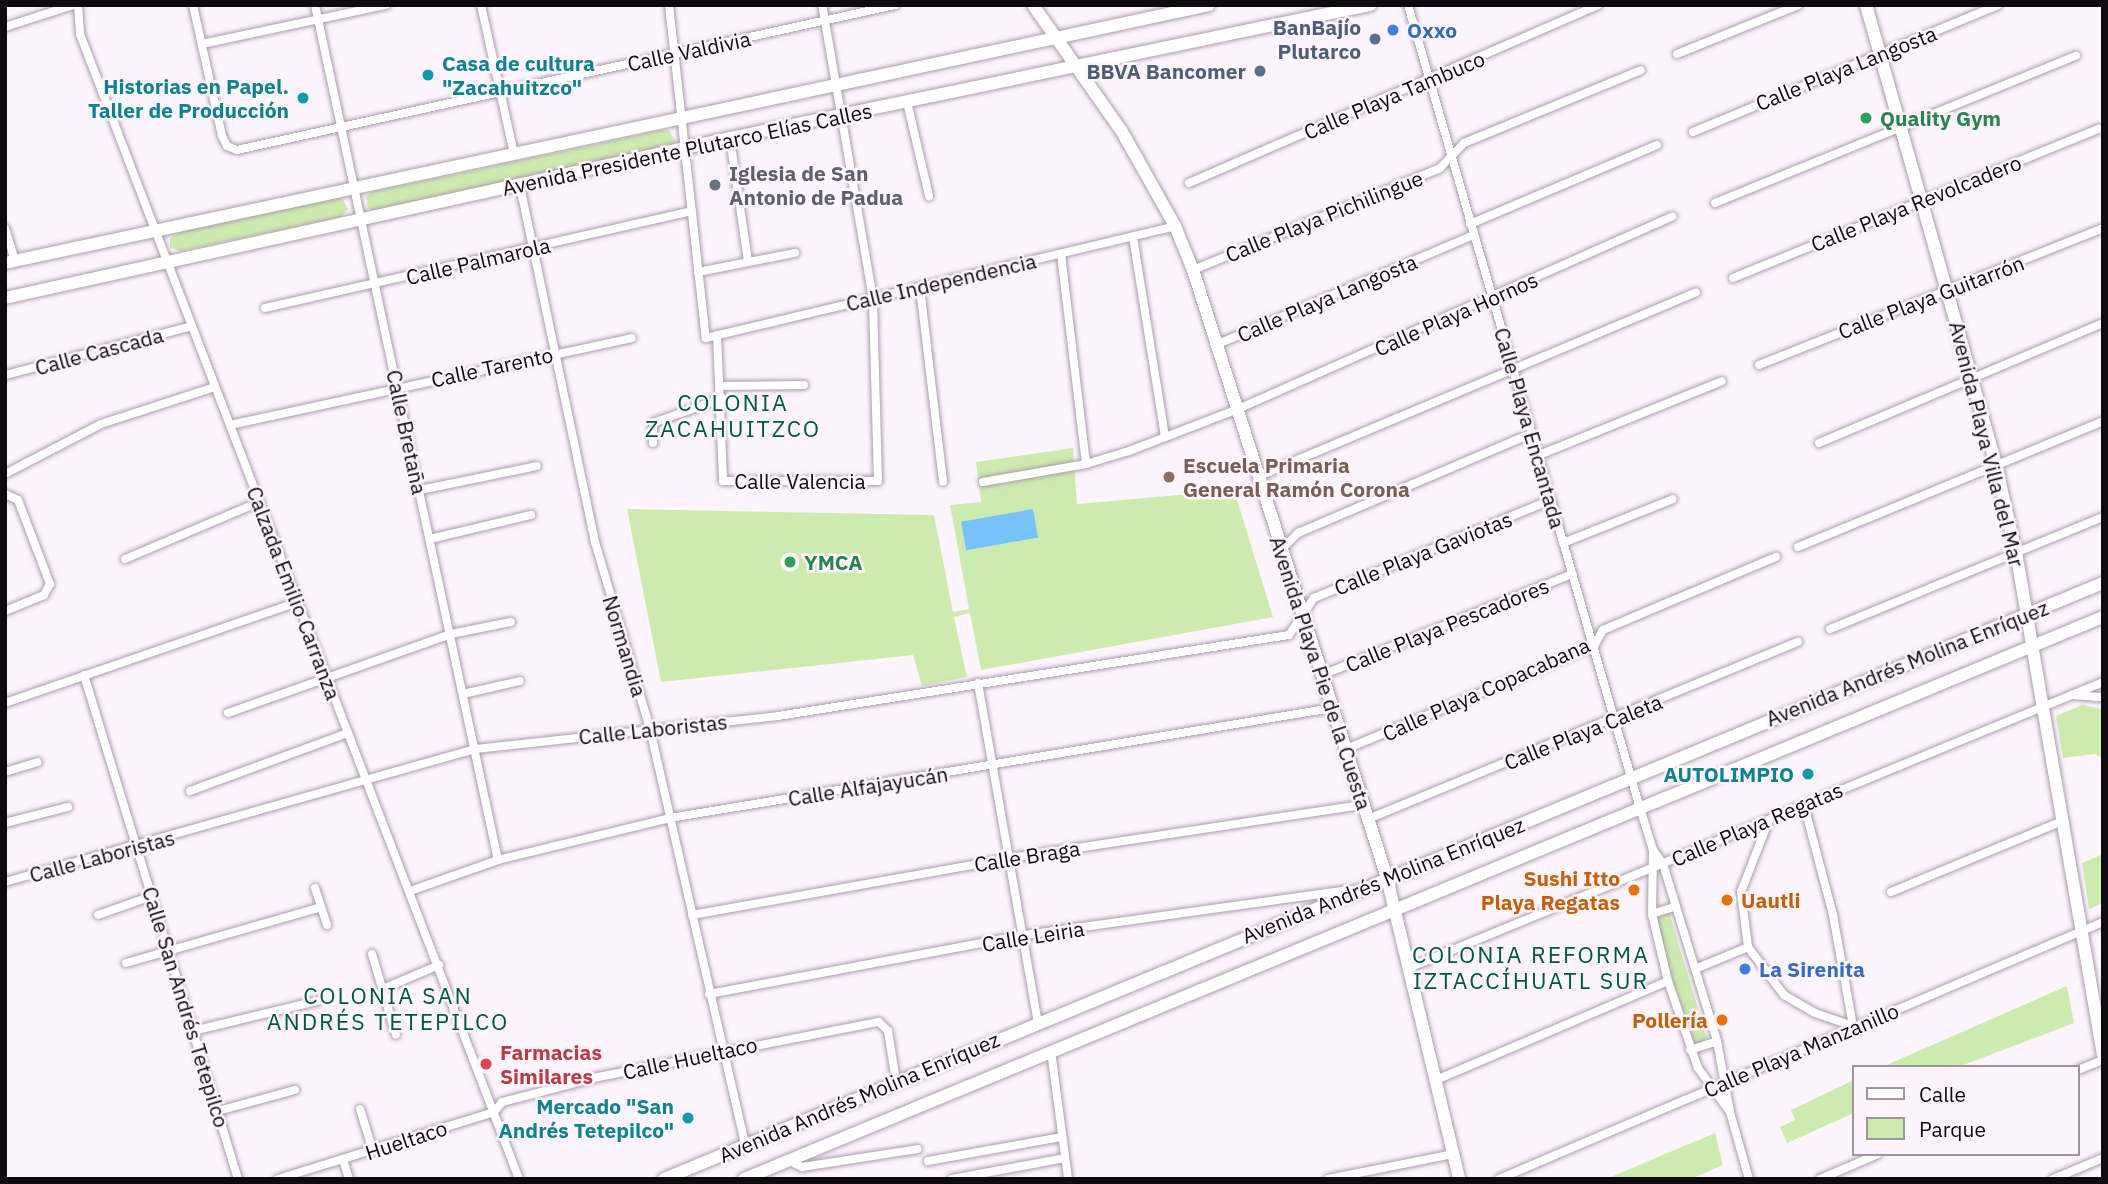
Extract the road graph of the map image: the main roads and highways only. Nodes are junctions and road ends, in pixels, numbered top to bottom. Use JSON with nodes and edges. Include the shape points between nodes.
{"nodes":[{"id":1,"x":1033,"y":5,"type":"edge"},
{"id":2,"x":1209,"y":5,"type":"edge"},
{"id":3,"x":1370,"y":5,"type":"edge"},
{"id":4,"x":1866,"y":5,"type":"edge"},
{"id":5,"x":1181,"y":8,"type":"edge"},
{"id":6,"x":1056,"y":38,"type":"junction"},
{"id":7,"x":1076,"y":68,"type":"junction"},
{"id":8,"x":10,"y":262,"type":"edge"},
{"id":9,"x":5,"y":298,"type":"edge"},
{"id":10,"x":2103,"y":583,"type":"edge"},
{"id":11,"x":2027,"y":614,"type":"junction"},
{"id":12,"x":2103,"y":617,"type":"edge"},
{"id":13,"x":2032,"y":644,"type":"junction"},
{"id":14,"x":1387,"y":878,"type":"junction"},
{"id":15,"x":1396,"y":908,"type":"junction"},
{"id":16,"x":2103,"y":1058,"type":"edge"},
{"id":17,"x":752,"y":1177,"type":"edge"},
{"id":18,"x":664,"y":1179,"type":"edge"},
{"id":19,"x":1459,"y":1179,"type":"edge"}],
"edges":[{"from":1,"to":6,"type":"main road","name":"Avenida Playa Pie de la Cuesta"},
{"from":2,"to":5,"type":"main road","name":"Avenida Presidente Plutarco Elías Calles"},
{"from":3,"to":7,"type":"main road","name":"Avenida Presidente Plutarco Elías Calles"},
{"from":4,"to":11,"type":"main road","name":"Avenida Playa Villa del Mar","via":[[1996,465]]},
{"from":5,"to":6,"type":"main road","name":"Avenida Presidente Plutarco Elías Calles"},
{"from":6,"to":7,"type":"main road","name":"Avenida Playa Pie de la Cuesta"},
{"from":6,"to":8,"type":"main road","name":"Avenida Presidente Plutarco Elías Calles"},
{"from":7,"to":9,"type":"main road","name":"Avenida Presidente Plutarco Elías Calles","via":[[730,138]]},
{"from":7,"to":14,"type":"main road","name":"Avenida Playa Pie de la Cuesta","via":[[1121,130],[1175,226],[1192,270]]},
{"from":10,"to":11,"type":"main road","name":"Avenida Andrés Molina Enríquez"},
{"from":11,"to":13,"type":"main road","name":"Avenida Playa Villa del Mar"},
{"from":11,"to":14,"type":"main road","name":"Avenida Andrés Molina Enríquez"},
{"from":12,"to":13,"type":"main road","name":"Avenida Andrés Molina Enríquez"},
{"from":13,"to":15,"type":"main road","name":"Avenida Andrés Molina Enríquez"},
{"from":13,"to":16,"type":"main road","name":"Avenida Playa Villa del Mar"},
{"from":14,"to":15,"type":"main road","name":"Avenida Playa Pie de la Cuesta"},
{"from":14,"to":18,"type":"main road","name":"Avenida Andrés Molina Enríquez"},
{"from":15,"to":17,"type":"main road","name":"Avenida Andrés Molina Enríquez"},
{"from":15,"to":19,"type":"main road","name":"Avenida Playa Pie de la Cuesta"}]}
